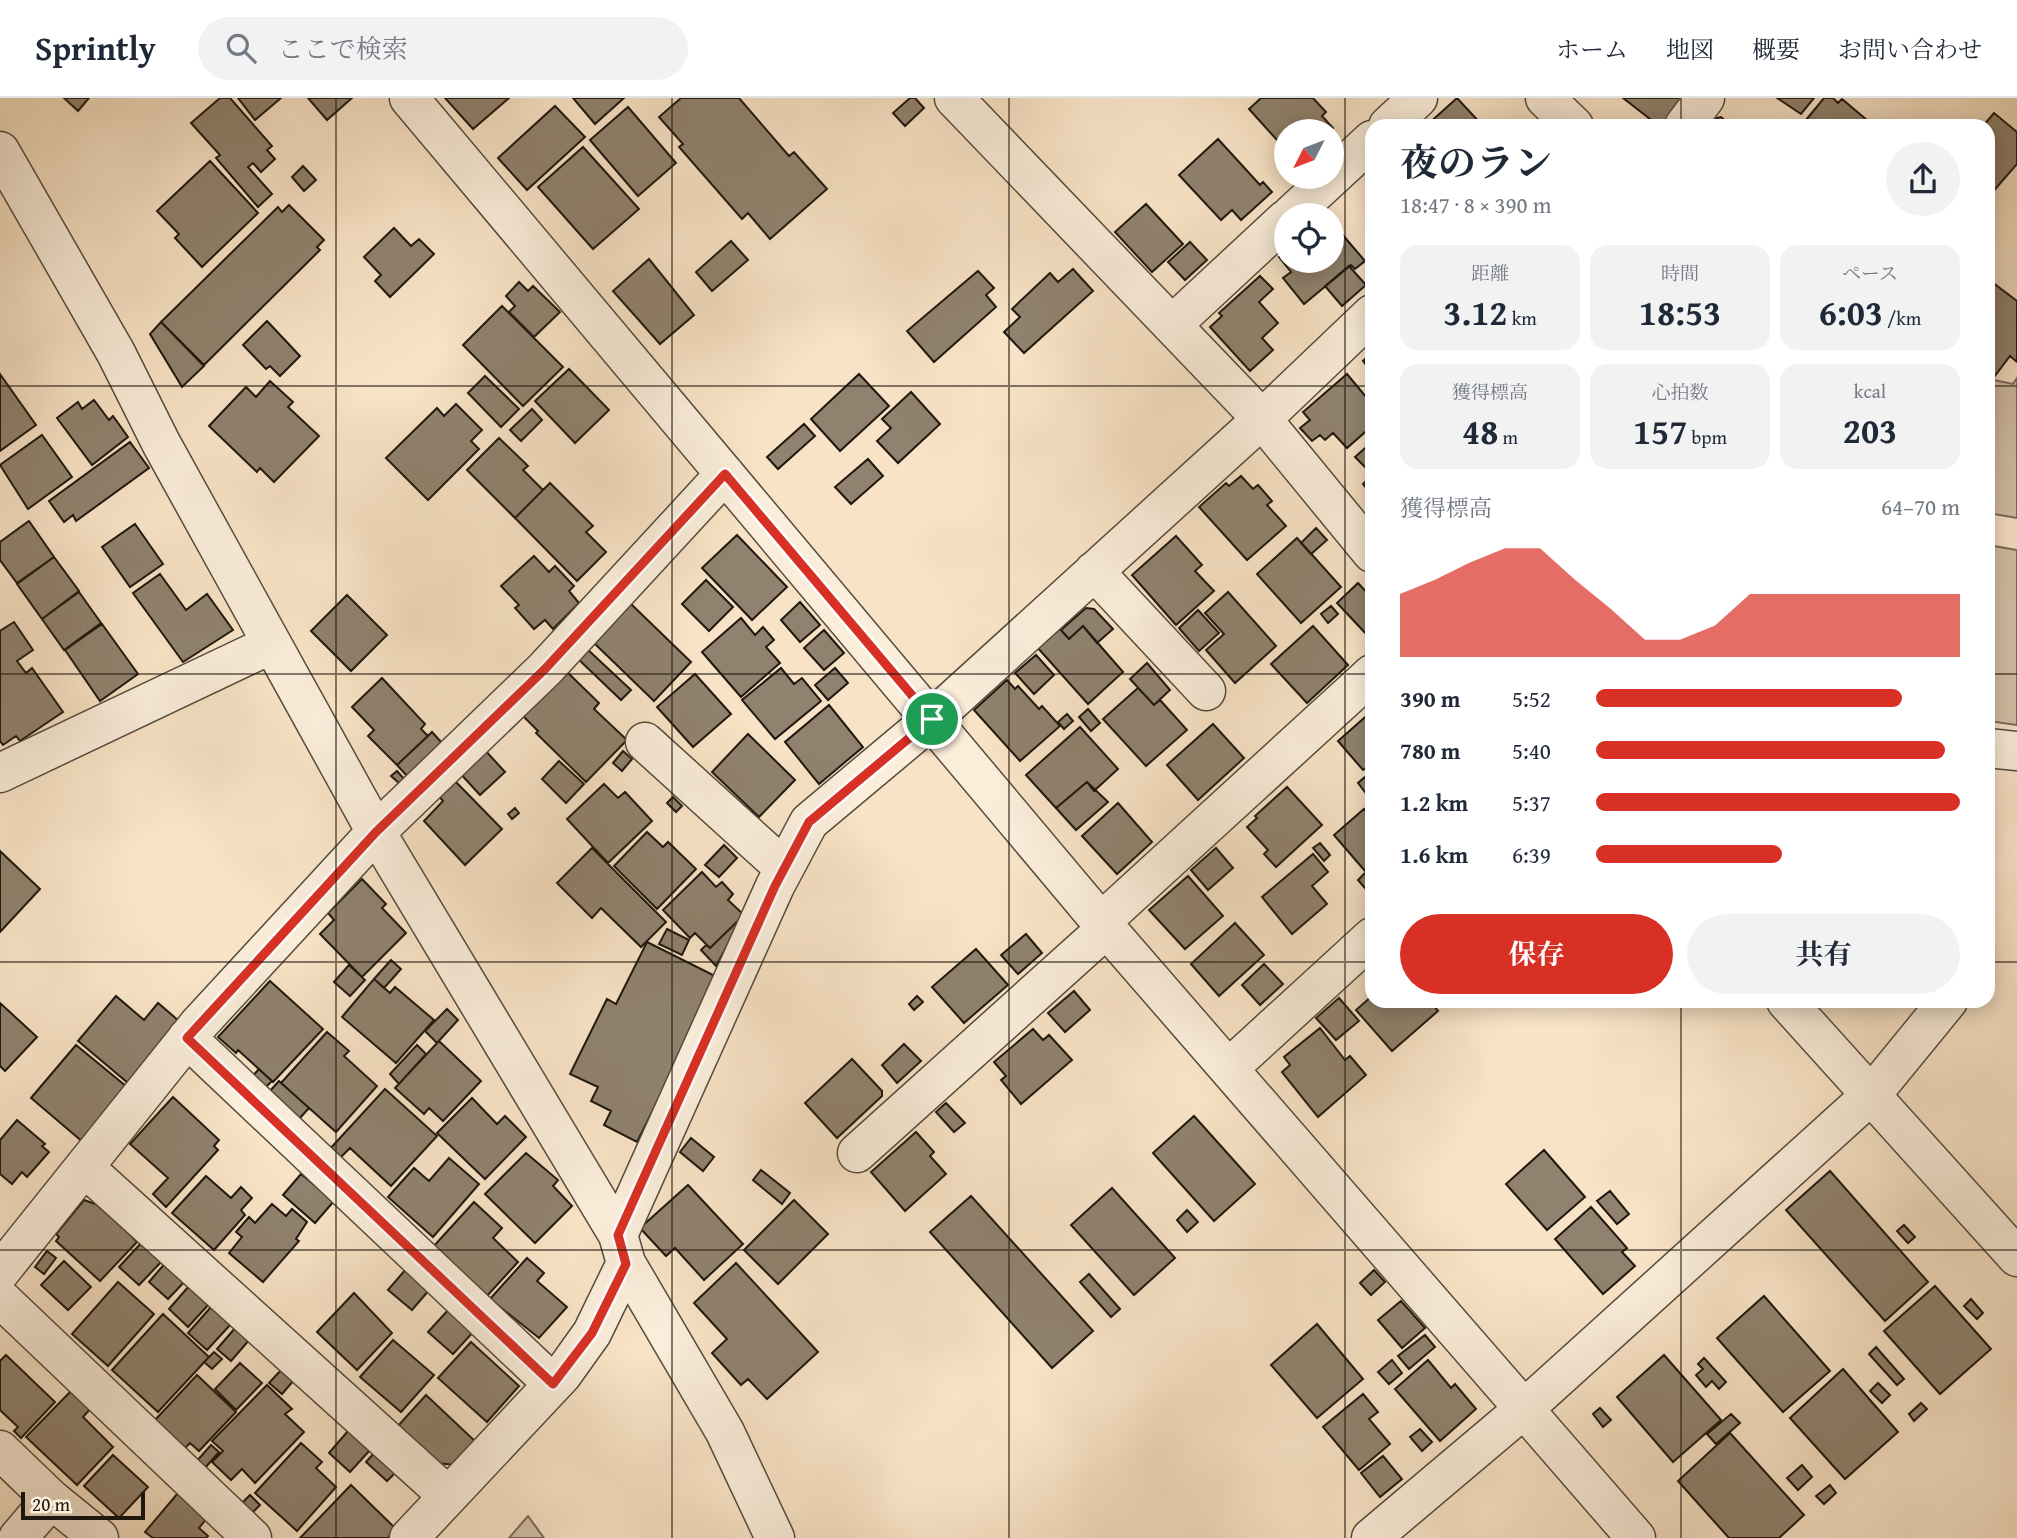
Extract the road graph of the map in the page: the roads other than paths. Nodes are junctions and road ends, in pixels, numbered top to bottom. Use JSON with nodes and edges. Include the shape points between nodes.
{"nodes":[{"id":1,"x":409,"y":98,"type":"edge"},
{"id":2,"x":954,"y":98,"type":"edge"},
{"id":3,"x":1418,"y":98,"type":"edge"},
{"id":4,"x":1545,"y":98,"type":"edge"},
{"id":5,"x":1705,"y":98,"type":"edge"},
{"id":6,"x":1396,"y":119,"type":"edge"},
{"id":7,"x":1567,"y":119,"type":"edge"},
{"id":8,"x":1689,"y":119,"type":"edge"},
{"id":9,"x":1365,"y":146,"type":"edge"},
{"id":10,"x":0,"y":151,"type":"edge"},
{"id":11,"x":1304,"y":203,"type":"edge"},
{"id":12,"x":1274,"y":230,"type":"edge"},
{"id":13,"x":1365,"y":321,"type":"edge"},
{"id":14,"x":1172,"y":324,"type":"junction"},
{"id":15,"x":1262,"y":419,"type":"junction"},
{"id":16,"x":725,"y":474,"type":"junction"},
{"id":17,"x":1365,"y":544,"type":"edge"},
{"id":18,"x":1094,"y":571,"type":"junction"},
{"id":19,"x":272,"y":644,"type":"junction"},
{"id":20,"x":1365,"y":681,"type":"edge"},
{"id":21,"x":1206,"y":691,"type":"dead end"},
{"id":22,"x":932,"y":719,"type":"junction"},
{"id":23,"x":645,"y":742,"type":"dead end"},
{"id":24,"x":1995,"y":749,"type":"edge"},
{"id":25,"x":2017,"y":751,"type":"edge"},
{"id":26,"x":0,"y":773,"type":"edge"},
{"id":27,"x":376,"y":832,"type":"junction"},
{"id":28,"x":784,"y":868,"type":"junction"},
{"id":29,"x":1104,"y":925,"type":"junction"},
{"id":30,"x":1365,"y":943,"type":"edge"},
{"id":31,"x":1792,"y":1008,"type":"edge"},
{"id":32,"x":1942,"y":1008,"type":"edge"},
{"id":33,"x":187,"y":1038,"type":"junction"},
{"id":34,"x":1229,"y":1068,"type":"junction"},
{"id":35,"x":1872,"y":1094,"type":"junction"},
{"id":36,"x":857,"y":1153,"type":"dead end"},
{"id":37,"x":84,"y":1167,"type":"junction"},
{"id":38,"x":622,"y":1249,"type":"junction"},
{"id":39,"x":2017,"y":1257,"type":"edge"},
{"id":40,"x":0,"y":1272,"type":"edge"},
{"id":41,"x":0,"y":1298,"type":"edge"},
{"id":42,"x":553,"y":1384,"type":"junction"},
{"id":43,"x":1525,"y":1408,"type":"junction"},
{"id":44,"x":0,"y":1450,"type":"edge"},
{"id":45,"x":447,"y":1495,"type":"junction"},
{"id":46,"x":51,"y":1499,"type":"junction"},
{"id":47,"x":18,"y":1538,"type":"edge"},
{"id":48,"x":99,"y":1538,"type":"edge"},
{"id":49,"x":252,"y":1538,"type":"edge"},
{"id":50,"x":409,"y":1538,"type":"edge"},
{"id":51,"x":775,"y":1538,"type":"edge"},
{"id":52,"x":1371,"y":1538,"type":"edge"},
{"id":53,"x":1636,"y":1538,"type":"edge"}],
"edges":[{"from":1,"to":16,"type":"street"},
{"from":2,"to":14,"type":"street"},
{"from":3,"to":6,"type":"street"},
{"from":4,"to":7,"type":"street"},
{"from":5,"to":8,"type":"street"},
{"from":9,"to":11,"type":"street"},
{"from":10,"to":19,"type":"street","via":[[116,353]]},
{"from":12,"to":14,"type":"street"},
{"from":13,"to":15,"type":"street"},
{"from":14,"to":15,"type":"street"},
{"from":15,"to":17,"type":"street"},
{"from":15,"to":18,"type":"street"},
{"from":16,"to":22,"type":"street"},
{"from":16,"to":27,"type":"street","via":[[545,669]]},
{"from":18,"to":21,"type":"street"},
{"from":18,"to":22,"type":"street"},
{"from":19,"to":26,"type":"street"},
{"from":19,"to":27,"type":"street"},
{"from":20,"to":29,"type":"street"},
{"from":22,"to":28,"type":"street","via":[[809,822]]},
{"from":22,"to":29,"type":"street"},
{"from":23,"to":28,"type":"street"},
{"from":24,"to":25,"type":"street"},
{"from":27,"to":33,"type":"street"},
{"from":27,"to":38,"type":"street"},
{"from":28,"to":38,"type":"street"},
{"from":29,"to":34,"type":"street"},
{"from":29,"to":36,"type":"street"},
{"from":30,"to":34,"type":"street"},
{"from":31,"to":35,"type":"street"},
{"from":32,"to":35,"type":"street"},
{"from":33,"to":37,"type":"street"},
{"from":33,"to":42,"type":"street"},
{"from":34,"to":43,"type":"street"},
{"from":35,"to":39,"type":"street"},
{"from":35,"to":43,"type":"street"},
{"from":37,"to":40,"type":"street"},
{"from":37,"to":45,"type":"street"},
{"from":38,"to":42,"type":"street","via":[[592,1333]]},
{"from":38,"to":51,"type":"street","via":[[724,1432]]},
{"from":41,"to":49,"type":"street"},
{"from":42,"to":45,"type":"street"},
{"from":43,"to":52,"type":"street"},
{"from":43,"to":53,"type":"street"},
{"from":44,"to":46,"type":"street"},
{"from":45,"to":50,"type":"street"},
{"from":46,"to":47,"type":"street"},
{"from":46,"to":48,"type":"street"}]}
